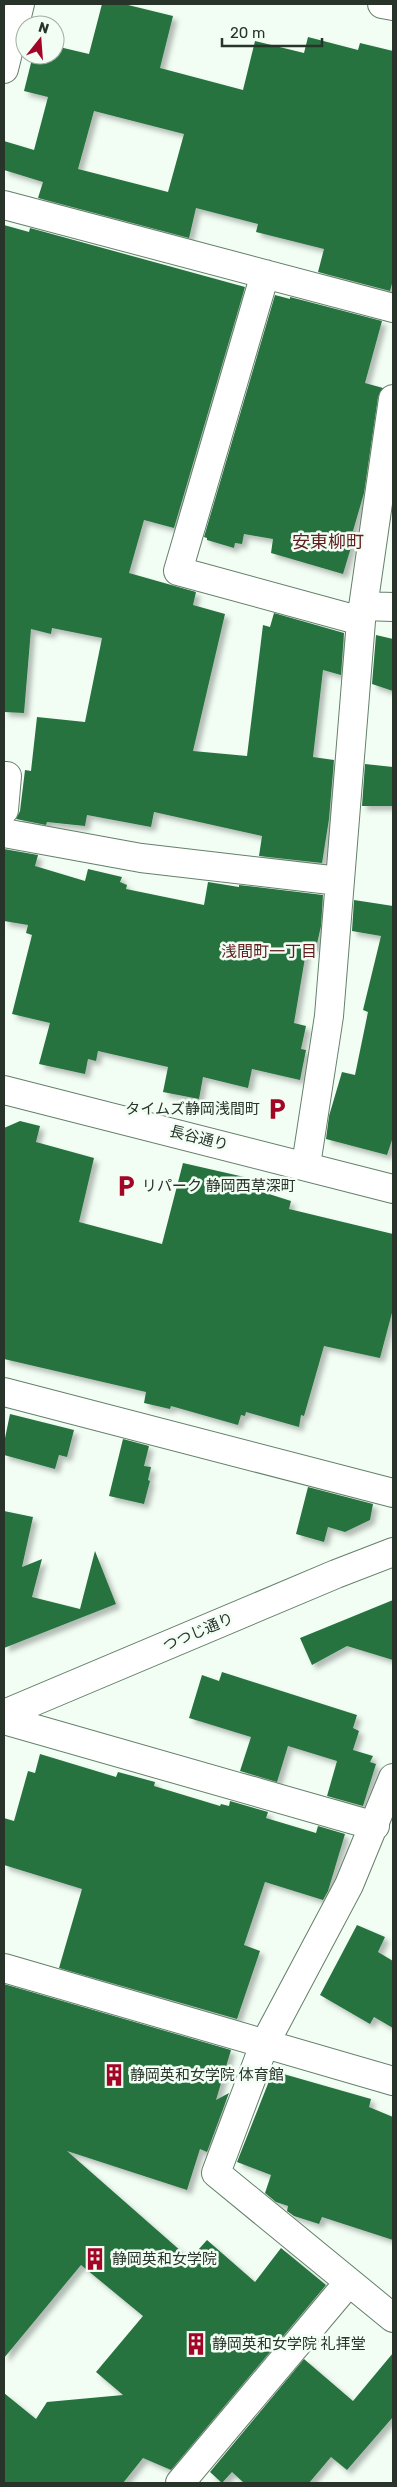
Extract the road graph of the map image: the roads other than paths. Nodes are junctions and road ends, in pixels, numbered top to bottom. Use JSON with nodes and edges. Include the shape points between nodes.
{"nodes":[{"id":1,"x":20,"y":4,"type":"edge"},
{"id":2,"x":382,"y":4,"type":"edge"},
{"id":3,"x":393,"y":6,"type":"edge"},
{"id":4,"x":4,"y":69,"type":"edge"},
{"id":5,"x":4,"y":205,"type":"edge"},
{"id":6,"x":265,"y":274,"type":"junction"},
{"id":7,"x":393,"y":308,"type":"edge"},
{"id":8,"x":393,"y":399,"type":"edge"},
{"id":9,"x":393,"y":607,"type":"edge"},
{"id":10,"x":362,"y":614,"type":"junction"},
{"id":11,"x":4,"y":776,"type":"edge"},
{"id":12,"x":4,"y":810,"type":"edge"},
{"id":13,"x":4,"y":833,"type":"edge"},
{"id":14,"x":339,"y":881,"type":"junction"},
{"id":15,"x":4,"y":1090,"type":"edge"},
{"id":16,"x":306,"y":1165,"type":"junction"},
{"id":17,"x":393,"y":1189,"type":"edge"},
{"id":18,"x":4,"y":1392,"type":"edge"},
{"id":19,"x":393,"y":1493,"type":"edge"},
{"id":20,"x":393,"y":1552,"type":"edge"},
{"id":21,"x":4,"y":1714,"type":"edge"},
{"id":22,"x":4,"y":1720,"type":"edge"},
{"id":23,"x":393,"y":1778,"type":"edge"},
{"id":24,"x":374,"y":1826,"type":"junction"},
{"id":25,"x":4,"y":1968,"type":"edge"},
{"id":26,"x":264,"y":2045,"type":"junction"},
{"id":27,"x":393,"y":2082,"type":"edge"},
{"id":28,"x":349,"y":2282,"type":"junction"},
{"id":29,"x":393,"y":2318,"type":"edge"},
{"id":30,"x":180,"y":2483,"type":"edge"}],
"edges":[{"from":1,"to":4,"type":"street"},
{"from":2,"to":3,"type":"street"},
{"from":5,"to":6,"type":"street"},
{"from":6,"to":7,"type":"street"},
{"from":6,"to":10,"type":"street","via":[[178,571]]},
{"from":8,"to":10,"type":"street"},
{"from":9,"to":10,"type":"street"},
{"from":10,"to":14,"type":"street"},
{"from":11,"to":12,"type":"street","via":[[7,776]]},
{"from":13,"to":14,"type":"street","via":[[141,858]]},
{"from":14,"to":16,"type":"street","via":[[329,1016]]},
{"from":15,"to":16,"type":"street","name":"長谷通り"},
{"from":16,"to":17,"type":"street","name":"長谷通り"},
{"from":18,"to":19,"type":"street"},
{"from":20,"to":21,"type":"street","name":"つつじ通り"},
{"from":22,"to":24,"type":"street"},
{"from":23,"to":24,"type":"street"},
{"from":24,"to":26,"type":"street","via":[[349,1885]]},
{"from":25,"to":26,"type":"street"},
{"from":26,"to":27,"type":"street"},
{"from":26,"to":28,"type":"street","via":[[216,2173]]},
{"from":28,"to":29,"type":"street"},
{"from":28,"to":30,"type":"street"}]}
